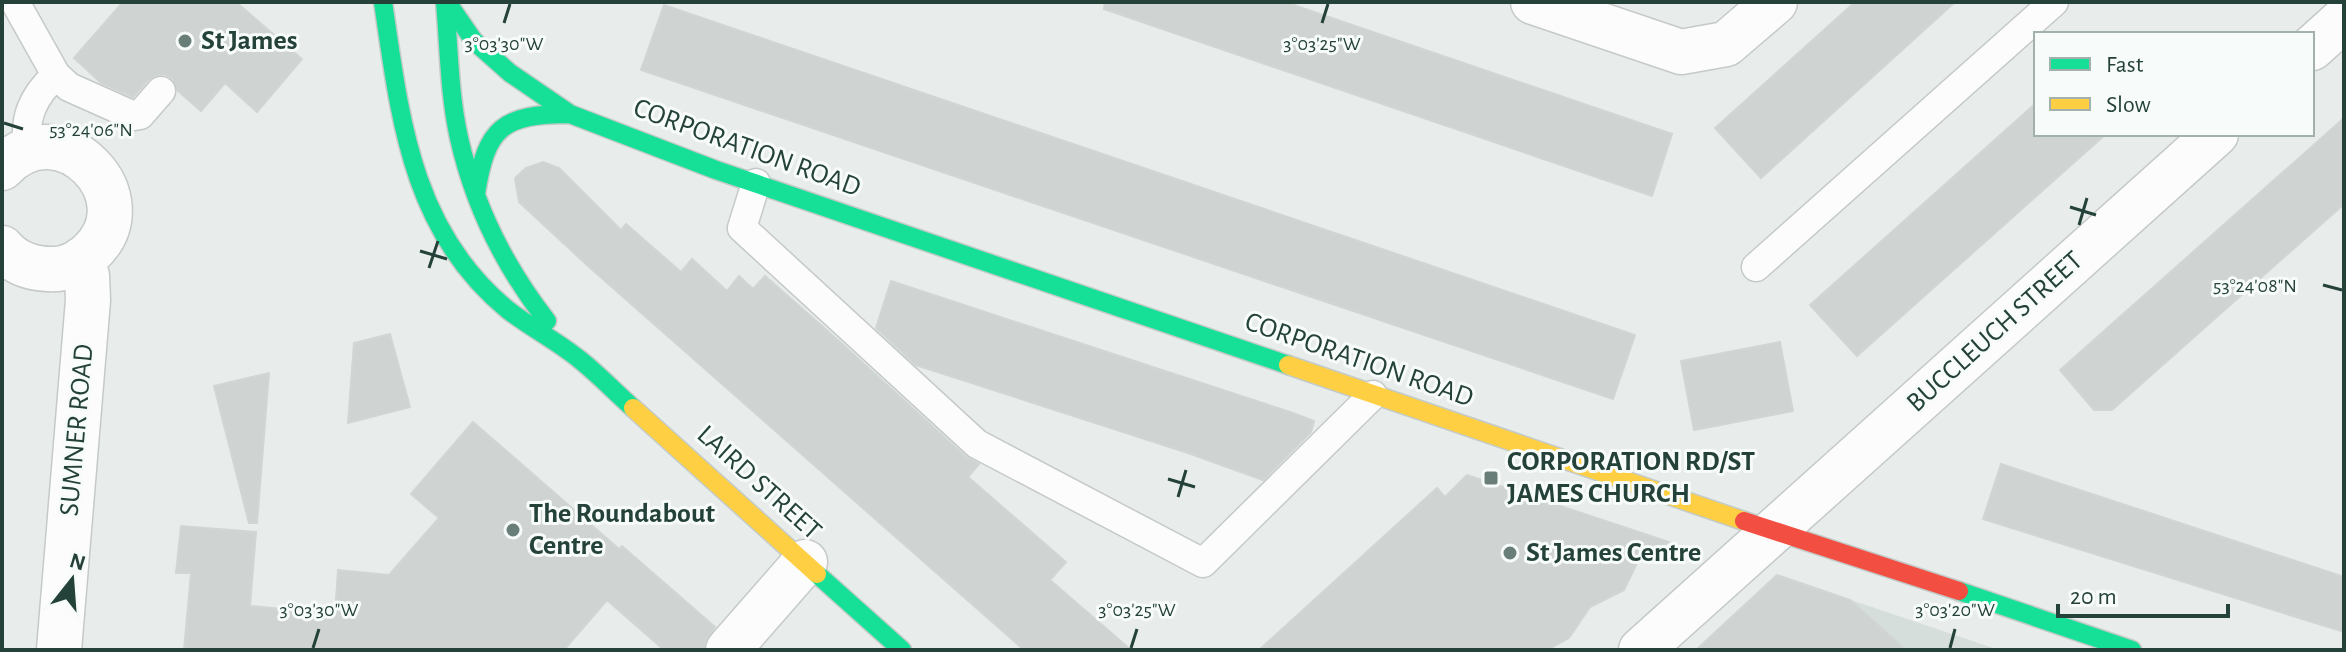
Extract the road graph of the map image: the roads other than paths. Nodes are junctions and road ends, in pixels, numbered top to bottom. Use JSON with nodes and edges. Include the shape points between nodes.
{"nodes":[{"id":1,"x":15,"y":2,"type":"edge"},
{"id":2,"x":383,"y":2,"type":"edge"},
{"id":3,"x":446,"y":2,"type":"edge"},
{"id":4,"x":1533,"y":2,"type":"edge"},
{"id":5,"x":1775,"y":2,"type":"edge"},
{"id":6,"x":2054,"y":2,"type":"edge"},
{"id":7,"x":2338,"y":2,"type":"edge"},
{"id":8,"x":2344,"y":9,"type":"edge"},
{"id":9,"x":2344,"y":19,"type":"edge"},
{"id":10,"x":2314,"y":46,"type":"edge"},
{"id":11,"x":56,"y":75,"type":"junction"},
{"id":12,"x":161,"y":91,"type":"dead end"},
{"id":13,"x":570,"y":114,"type":"junction"},
{"id":14,"x":2214,"y":136,"type":"edge"},
{"id":15,"x":15,"y":159,"type":"edge"},
{"id":16,"x":756,"y":183,"type":"junction"},
{"id":17,"x":476,"y":194,"type":"junction"},
{"id":18,"x":2,"y":248,"type":"edge"},
{"id":19,"x":82,"y":259,"type":"junction"},
{"id":20,"x":1756,"y":267,"type":"dead end"},
{"id":21,"x":579,"y":359,"type":"junction"},
{"id":22,"x":1373,"y":395,"type":"junction"},
{"id":23,"x":1774,"y":531,"type":"junction"},
{"id":24,"x":805,"y":562,"type":"junction"},
{"id":25,"x":59,"y":650,"type":"edge"},
{"id":26,"x":728,"y":650,"type":"edge"},
{"id":27,"x":902,"y":650,"type":"edge"},
{"id":28,"x":1641,"y":650,"type":"edge"},
{"id":29,"x":2132,"y":650,"type":"edge"}],
"edges":[{"from":1,"to":11,"type":"lane"},
{"from":2,"to":21,"type":"street","via":[[401,121],[434,220],[470,273],[508,310]]},
{"from":3,"to":13,"type":"street","name":"CORPORATION ROAD","via":[[474,41]]},
{"from":3,"to":17,"type":"street","via":[[459,137]]},
{"from":4,"to":5,"type":"street","via":[[1681,52],[1726,44]]},
{"from":6,"to":20,"type":"lane"},
{"from":7,"to":8,"type":"street"},
{"from":9,"to":10,"type":"street"},
{"from":11,"to":12,"type":"lane","via":[[69,87],[134,116]]},
{"from":11,"to":15,"type":"lane","via":[[30,110]]},
{"from":13,"to":16,"type":"street","name":"CORPORATION ROAD"},
{"from":13,"to":17,"type":"street","name":"CORPORATION ROAD","via":[[545,113],[497,131],[484,149]]},
{"from":14,"to":23,"type":"street","name":"BUCCLEUCH STREET"},
{"from":15,"to":19,"type":"street","via":[[49,146],[87,161],[101,177],[109,217],[103,237]]},
{"from":16,"to":22,"type":"street","name":"CORPORATION ROAD"},
{"from":16,"to":22,"type":"lane","via":[[742,228],[977,444],[1203,563]]},
{"from":17,"to":21,"type":"street","via":[[528,299]]},
{"from":18,"to":19,"type":"street","via":[[22,264],[42,270]]},
{"from":19,"to":25,"type":"street","name":"SUMNER ROAD","via":[[88,300]]},
{"from":21,"to":24,"type":"street","name":"LAIRD STREET"},
{"from":22,"to":23,"type":"street","name":"CORPORATION ROAD"},
{"from":23,"to":28,"type":"street","name":"BUCCLEUCH STREET"},
{"from":23,"to":29,"type":"street","name":"CORPORATION ROAD"},
{"from":24,"to":26,"type":"street"},
{"from":24,"to":27,"type":"street","name":"LAIRD STREET"}]}
